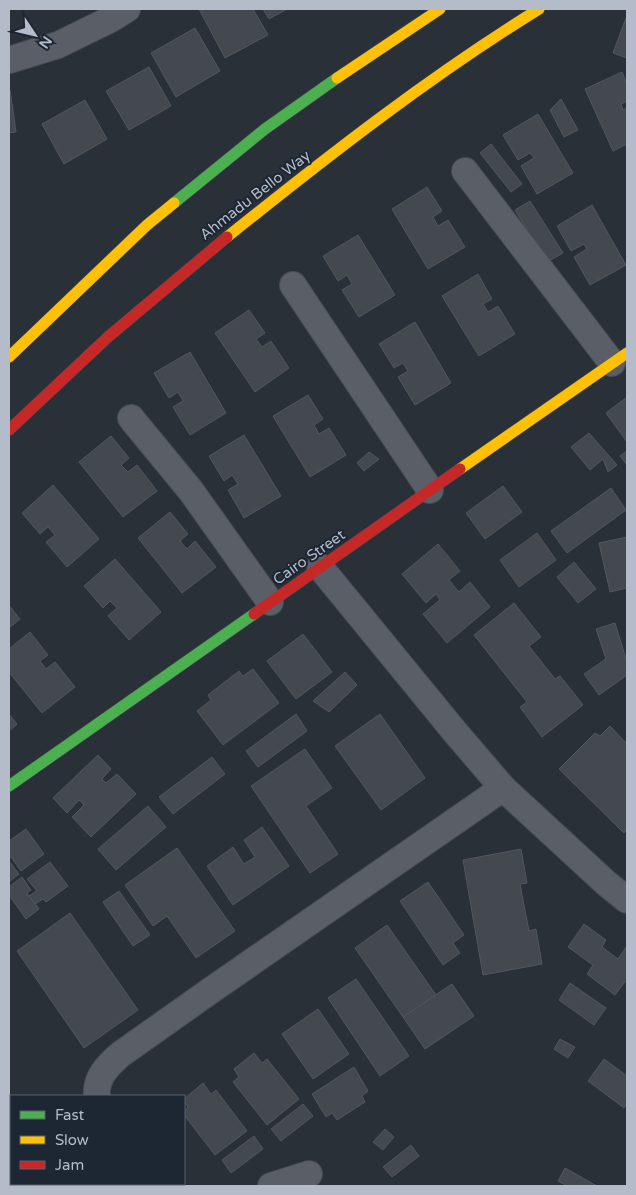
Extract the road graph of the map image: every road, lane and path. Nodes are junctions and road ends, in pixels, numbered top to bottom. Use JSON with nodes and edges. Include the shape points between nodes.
{"nodes":[{"id":1,"x":440,"y":9,"type":"edge"},
{"id":2,"x":540,"y":9,"type":"edge"},
{"id":3,"x":116,"y":12,"type":"edge"},
{"id":4,"x":9,"y":60,"type":"edge"},
{"id":5,"x":465,"y":170,"type":"dead end"},
{"id":6,"x":293,"y":285,"type":"dead end"},
{"id":7,"x":9,"y":357,"type":"edge"},
{"id":8,"x":619,"y":358,"type":"edge"},
{"id":9,"x":131,"y":418,"type":"dead end"},
{"id":10,"x":9,"y":430,"type":"edge"},
{"id":11,"x":430,"y":490,"type":"junction"},
{"id":12,"x":320,"y":567,"type":"junction"},
{"id":13,"x":270,"y":602,"type":"junction"},
{"id":14,"x":9,"y":786,"type":"edge"},
{"id":15,"x":504,"y":788,"type":"junction"},
{"id":16,"x":627,"y":900,"type":"edge"},
{"id":17,"x":96,"y":1095,"type":"edge"},
{"id":18,"x":309,"y":1174,"type":"dead end"},
{"id":19,"x":271,"y":1186,"type":"edge"}],
"edges":[{"from":1,"to":7,"type":"main road","via":[[258,135],[147,225]]},
{"from":2,"to":10,"type":"main road","name":"Ahmadu Bello Way","via":[[502,31],[414,92],[224,239],[56,384]]},
{"from":3,"to":4,"type":"street","via":[[58,46]]},
{"from":5,"to":8,"type":"street"},
{"from":6,"to":11,"type":"street"},
{"from":8,"to":11,"type":"main road","name":"Cairo Street"},
{"from":9,"to":13,"type":"street","via":[[191,491]]},
{"from":11,"to":12,"type":"main road","name":"Cairo Street"},
{"from":12,"to":13,"type":"main road","name":"Cairo Street"},
{"from":12,"to":15,"type":"street"},
{"from":13,"to":14,"type":"main road","name":"Cairo Street"},
{"from":15,"to":16,"type":"street"},
{"from":15,"to":17,"type":"street","via":[[121,1054],[108,1065],[98,1082]]},
{"from":18,"to":19,"type":"street"}]}
